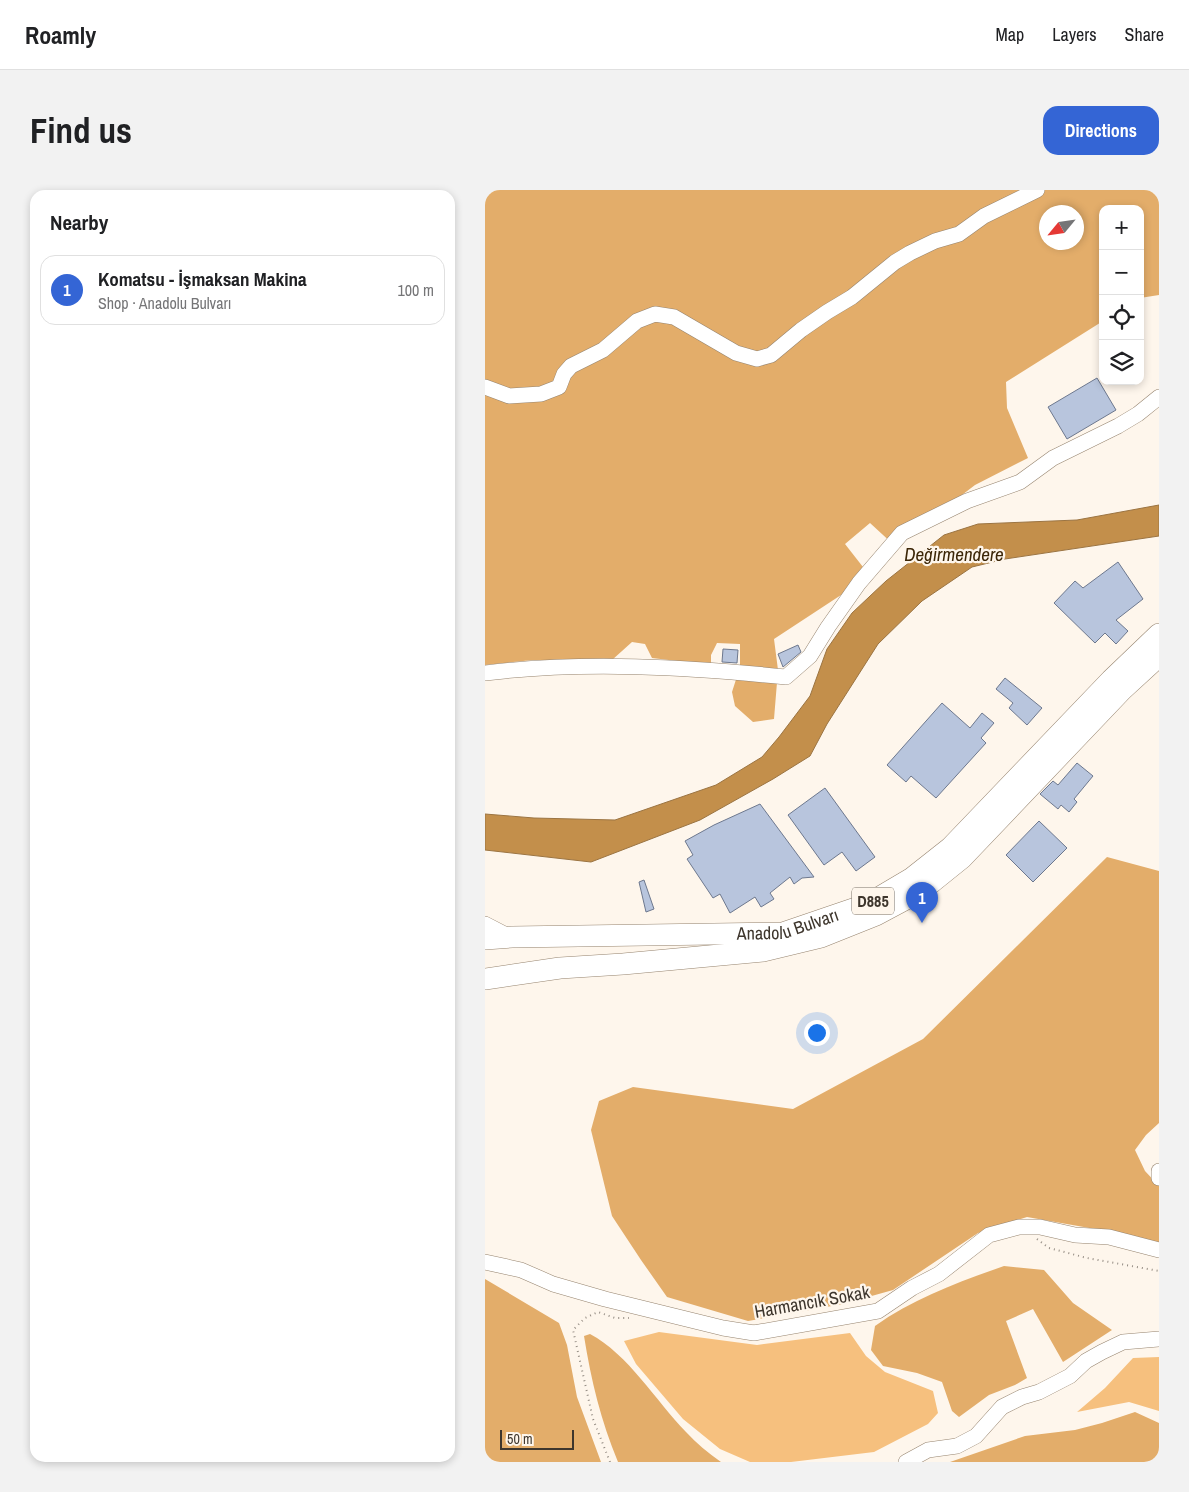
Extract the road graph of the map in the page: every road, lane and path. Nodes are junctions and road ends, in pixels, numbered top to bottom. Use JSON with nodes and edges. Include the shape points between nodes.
{"nodes":[{"id":1,"x":1037,"y":190,"type":"edge"},
{"id":2,"x":485,"y":386,"type":"edge"},
{"id":3,"x":1159,"y":397,"type":"edge"},
{"id":4,"x":1159,"y":634,"type":"edge"},
{"id":5,"x":1159,"y":656,"type":"edge"},
{"id":6,"x":485,"y":673,"type":"edge"},
{"id":7,"x":485,"y":924,"type":"edge"},
{"id":8,"x":512,"y":937,"type":"junction"},
{"id":9,"x":485,"y":939,"type":"edge"},
{"id":10,"x":485,"y":980,"type":"edge"},
{"id":11,"x":1159,"y":1171,"type":"edge"},
{"id":12,"x":1159,"y":1178,"type":"edge"},
{"id":13,"x":1019,"y":1227,"type":"junction"},
{"id":14,"x":1159,"y":1250,"type":"edge"},
{"id":15,"x":485,"y":1262,"type":"edge"},
{"id":16,"x":1159,"y":1271,"type":"edge"},
{"id":17,"x":631,"y":1318,"type":"dead end"},
{"id":18,"x":1159,"y":1339,"type":"edge"},
{"id":19,"x":610,"y":1462,"type":"edge"},
{"id":20,"x":906,"y":1462,"type":"edge"}],
"edges":[{"from":1,"to":2,"type":"street","via":[[984,216],[959,234],[910,252],[771,355],[757,359],[737,353],[674,317],[655,314],[637,321],[603,350],[571,366],[559,387],[541,394],[509,396]]},
{"from":3,"to":6,"type":"street","via":[[1138,414],[1053,458],[1020,482],[967,501],[902,533],[859,583],[810,656],[786,677],[637,667],[550,666]]},
{"from":4,"to":8,"type":"highway","name":"Anadolu Bulvarı","number":"D885","via":[[950,848],[911,878],[868,904],[783,933]]},
{"from":5,"to":10,"type":"highway","name":"Anadolu Bulvarı","number":"D885","via":[[1122,690],[962,858],[921,890],[876,916],[821,937],[763,951],[560,968]]},
{"from":7,"to":8,"type":"street"},
{"from":8,"to":9,"type":"highway","name":"Anadolu Bulvarı","number":"D885"},
{"from":11,"to":12,"type":"street"},
{"from":13,"to":14,"type":"street","name":"Harmancık Sokak","via":[[1109,1237]]},
{"from":13,"to":15,"type":"street","name":"Harmancık Sokak","via":[[989,1235],[939,1274],[878,1312],[754,1333],[605,1299],[553,1284],[521,1270]]},
{"from":13,"to":16,"type":"path","via":[[1049,1248]]},
{"from":17,"to":19,"type":"path","via":[[615,1318],[598,1312],[585,1318],[573,1330],[593,1419]]},
{"from":18,"to":20,"type":"street","via":[[1123,1342],[1102,1352],[1070,1376],[1002,1407],[976,1436],[957,1446],[928,1450]]}]}
